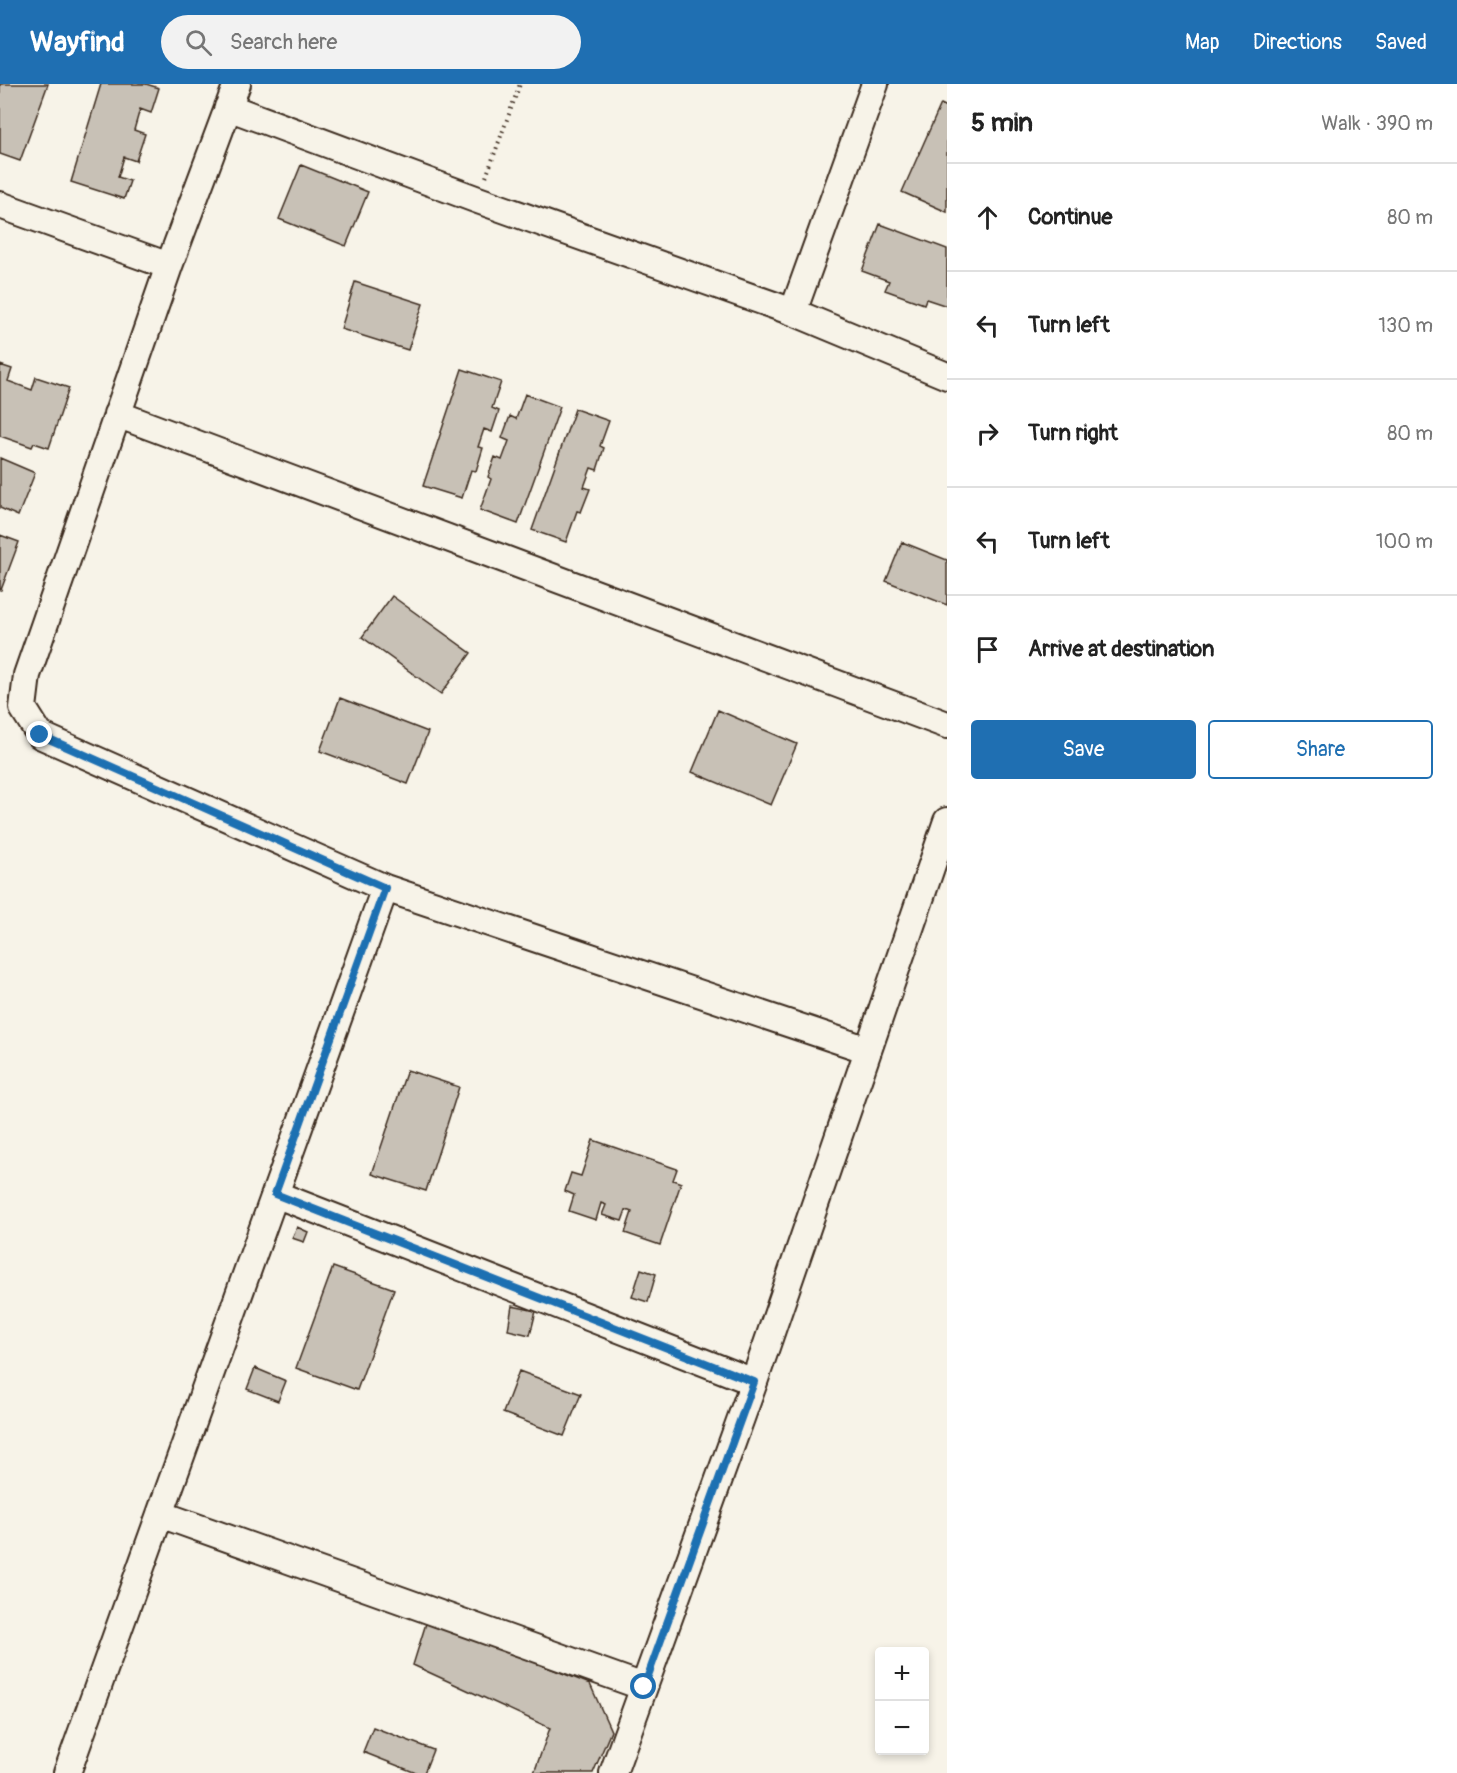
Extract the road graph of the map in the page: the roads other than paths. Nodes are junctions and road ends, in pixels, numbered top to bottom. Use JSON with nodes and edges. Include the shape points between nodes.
{"nodes":[{"id":1,"x":874,"y":84,"type":"edge"},
{"id":2,"x":232,"y":95,"type":"edge"},
{"id":3,"x":0,"y":205,"type":"edge"},
{"id":4,"x":169,"y":266,"type":"junction"},
{"id":5,"x":793,"y":312,"type":"junction"},
{"id":6,"x":947,"y":376,"type":"edge"},
{"id":7,"x":117,"y":414,"type":"junction"},
{"id":8,"x":947,"y":725,"type":"edge"},
{"id":9,"x":947,"y":821,"type":"edge"},
{"id":10,"x":385,"y":888,"type":"junction"},
{"id":11,"x":868,"y":1050,"type":"junction"},
{"id":12,"x":275,"y":1194,"type":"junction"},
{"id":13,"x":754,"y":1382,"type":"junction"},
{"id":14,"x":160,"y":1514,"type":"junction"},
{"id":15,"x":644,"y":1687,"type":"junction"},
{"id":16,"x":67,"y":1773,"type":"edge"},
{"id":17,"x":613,"y":1773,"type":"edge"}],
"edges":[{"from":1,"to":5,"type":"street"},
{"from":2,"to":4,"type":"street"},
{"from":2,"to":5,"type":"street","via":[[478,200]]},
{"from":3,"to":4,"type":"street"},
{"from":4,"to":7,"type":"street"},
{"from":5,"to":6,"type":"street"},
{"from":7,"to":8,"type":"street"},
{"from":7,"to":10,"type":"street","via":[[27,675],[24,708],[40,735]]},
{"from":9,"to":11,"type":"street"},
{"from":10,"to":11,"type":"street"},
{"from":10,"to":12,"type":"street"},
{"from":11,"to":13,"type":"street"},
{"from":12,"to":13,"type":"street"},
{"from":12,"to":14,"type":"street"},
{"from":13,"to":15,"type":"street"},
{"from":14,"to":15,"type":"street"},
{"from":14,"to":16,"type":"street"},
{"from":15,"to":17,"type":"street"}]}
